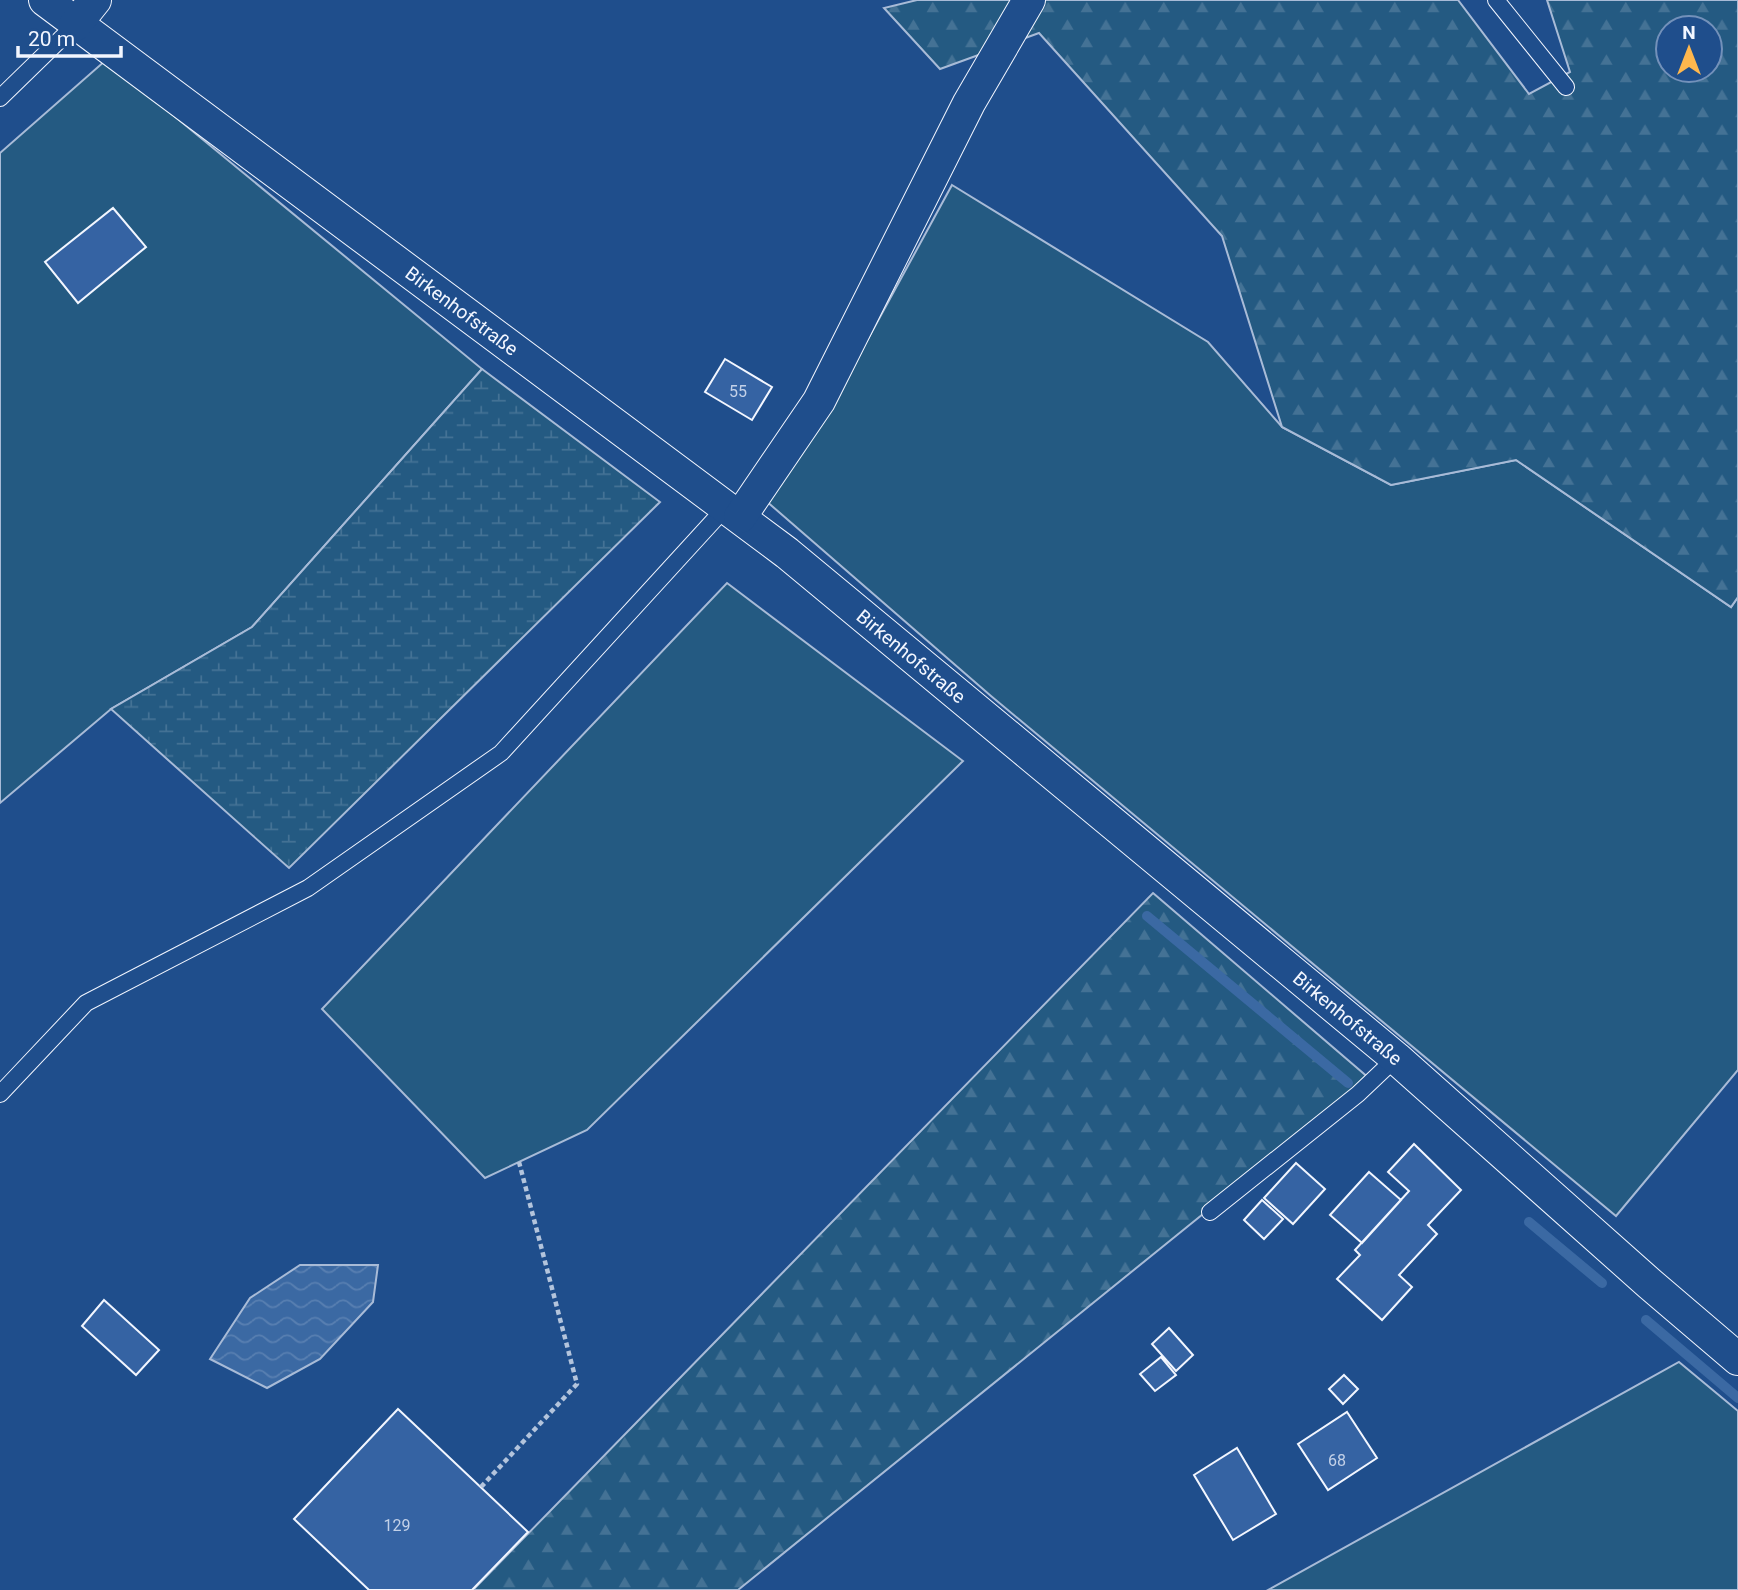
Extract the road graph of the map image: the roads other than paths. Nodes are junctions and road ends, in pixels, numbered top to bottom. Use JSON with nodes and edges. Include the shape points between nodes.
{"nodes":[{"id":1,"x":45,"y":0,"type":"edge"},
{"id":2,"x":95,"y":0,"type":"edge"},
{"id":3,"x":1029,"y":0,"type":"edge"},
{"id":4,"x":1496,"y":0,"type":"edge"},
{"id":5,"x":75,"y":25,"type":"junction"},
{"id":6,"x":1566,"y":87,"type":"dead end"},
{"id":7,"x":0,"y":98,"type":"edge"},
{"id":8,"x":733,"y":512,"type":"junction"},
{"id":9,"x":1396,"y":1058,"type":"junction"},
{"id":10,"x":0,"y":1094,"type":"edge"},
{"id":11,"x":1210,"y":1212,"type":"dead end"},
{"id":12,"x":1738,"y":1359,"type":"edge"}],
"edges":[{"from":1,"to":5,"type":"street","name":"Birkenhofstraße"},
{"from":2,"to":5,"type":"street"},
{"from":3,"to":8,"type":"street","via":[[969,103],[819,401]]},
{"from":4,"to":6,"type":"lane"},
{"from":5,"to":7,"type":"lane"},
{"from":5,"to":8,"type":"street","name":"Birkenhofstraße"},
{"from":8,"to":9,"type":"street","name":"Birkenhofstraße"},
{"from":8,"to":10,"type":"lane","via":[[501,753],[308,888],[86,1003]]},
{"from":9,"to":11,"type":"lane"},
{"from":9,"to":12,"type":"street","name":"Birkenhofstraße"}]}
